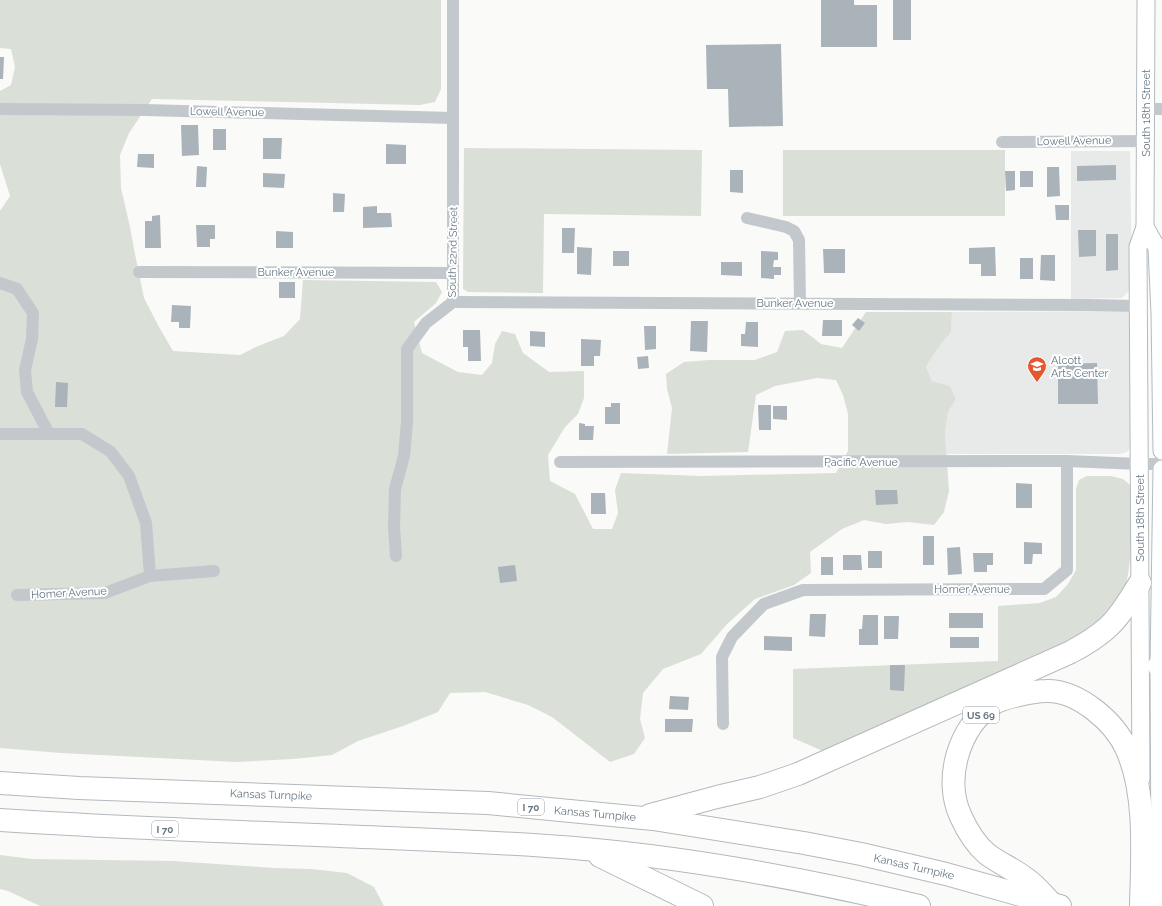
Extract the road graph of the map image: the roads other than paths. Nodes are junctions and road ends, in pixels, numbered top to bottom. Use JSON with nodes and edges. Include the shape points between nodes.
{"nodes":[{"id":1,"x":453,"y":0,"type":"edge"},
{"id":2,"x":1146,"y":0,"type":"edge"},
{"id":3,"x":0,"y":109,"type":"edge"},
{"id":4,"x":1154,"y":109,"type":"edge"},
{"id":5,"x":454,"y":118,"type":"junction"},
{"id":6,"x":1147,"y":140,"type":"junction"},
{"id":7,"x":1002,"y":142,"type":"dead end"},
{"id":8,"x":747,"y":218,"type":"dead end"},
{"id":9,"x":1145,"y":227,"type":"junction"},
{"id":10,"x":139,"y":272,"type":"dead end"},
{"id":11,"x":454,"y":272,"type":"junction"},
{"id":12,"x":0,"y":283,"type":"edge"},
{"id":13,"x":453,"y":302,"type":"junction"},
{"id":14,"x":800,"y":303,"type":"junction"},
{"id":15,"x":1138,"y":306,"type":"junction"},
{"id":16,"x":1161,"y":313,"type":"edge"},
{"id":17,"x":0,"y":434,"type":"edge"},
{"id":18,"x":49,"y":434,"type":"junction"},
{"id":19,"x":1162,"y":451,"type":"edge"},
{"id":20,"x":1067,"y":461,"type":"junction"},
{"id":21,"x":560,"y":462,"type":"dead end"},
{"id":22,"x":1140,"y":464,"type":"junction"},
{"id":23,"x":1162,"y":464,"type":"edge"},
{"id":24,"x":1162,"y":469,"type":"edge"},
{"id":25,"x":396,"y":556,"type":"dead end"},
{"id":26,"x":214,"y":571,"type":"dead end"},
{"id":27,"x":150,"y":576,"type":"junction"},
{"id":28,"x":1140,"y":583,"type":"junction"},
{"id":29,"x":17,"y":595,"type":"dead end"},
{"id":30,"x":1161,"y":669,"type":"edge"},
{"id":31,"x":723,"y":724,"type":"dead end"},
{"id":32,"x":0,"y":783,"type":"edge"},
{"id":33,"x":1142,"y":812,"type":"junction"},
{"id":34,"x":640,"y":818,"type":"junction"},
{"id":35,"x":0,"y":820,"type":"edge"},
{"id":36,"x":586,"y":850,"type":"junction"},
{"id":37,"x":1161,"y":858,"type":"edge"},
{"id":38,"x":1057,"y":905,"type":"edge"},
{"id":39,"x":702,"y":906,"type":"edge"},
{"id":40,"x":919,"y":906,"type":"edge"},
{"id":41,"x":1141,"y":906,"type":"edge"},
{"id":42,"x":1160,"y":906,"type":"edge"}],
"edges":[{"from":1,"to":5,"type":"street","name":"South 22nd Street"},
{"from":2,"to":4,"type":"main road","name":"South 18th Street"},
{"from":3,"to":5,"type":"street","name":"Lowell Avenue"},
{"from":4,"to":6,"type":"main road","name":"South 18th Street"},
{"from":5,"to":11,"type":"street","name":"South 22nd Street"},
{"from":6,"to":7,"type":"street","name":"Lowell Avenue"},
{"from":6,"to":9,"type":"main road","name":"South 18th Street"},
{"from":8,"to":14,"type":"street","via":[[786,226],[794,231],[799,240]]},
{"from":9,"to":15,"type":"main road","name":"South 18th Street","via":[[1138,247]]},
{"from":9,"to":16,"type":"main road","via":[[1157,248]]},
{"from":10,"to":11,"type":"street","name":"Bunker Avenue"},
{"from":11,"to":13,"type":"street","name":"South 22nd Street"},
{"from":12,"to":18,"type":"street","via":[[17,289],[33,313],[32,339],[25,370],[27,392]]},
{"from":13,"to":14,"type":"street","name":"Bunker Avenue"},
{"from":13,"to":25,"type":"street","name":"South 22nd Street","via":[[426,323],[407,349],[404,456],[395,489]]},
{"from":14,"to":15,"type":"street","name":"Bunker Avenue"},
{"from":15,"to":22,"type":"main road","name":"South 18th Street"},
{"from":16,"to":19,"type":"main road"},
{"from":17,"to":18,"type":"street"},
{"from":18,"to":27,"type":"street","via":[[82,434],[111,452],[129,476],[146,523]]},
{"from":20,"to":21,"type":"street","name":"Pacific Avenue"},
{"from":20,"to":22,"type":"street","name":"Pacific Avenue"},
{"from":20,"to":31,"type":"street","name":"Homer Avenue","via":[[1067,570],[1044,589],[803,590],[764,604],[732,637],[722,657]]},
{"from":22,"to":23,"type":"street","name":"Pacific Avenue"},
{"from":22,"to":28,"type":"main road","name":"South 18th Street"},
{"from":24,"to":30,"type":"main road","name":"South 18th Street"},
{"from":26,"to":27,"type":"street","name":"Homer Avenue"},
{"from":27,"to":29,"type":"street","name":"Homer Avenue","via":[[105,593]]},
{"from":28,"to":33,"type":"main road","name":"South 18th Street"},
{"from":28,"to":34,"type":"highway","via":[[1109,627],[1071,652],[798,774],[760,787]]},
{"from":30,"to":37,"type":"main road","name":"South 18th Street"},
{"from":32,"to":34,"type":"highway","name":"Kansas Turnpike","number":"I 70","via":[[488,803]]},
{"from":33,"to":38,"type":"highway","number":"US 69","via":[[1127,750],[1104,717],[1085,704],[1066,694],[1030,692],[994,703],[978,717],[960,748],[954,769],[953,791],[960,815],[972,837],[986,853],[1026,878]]},
{"from":33,"to":41,"type":"highway","number":"US 69"},
{"from":34,"to":38,"type":"highway","name":"Kansas Turnpike","number":"I 70","via":[[745,833],[854,853],[946,874]]},
{"from":35,"to":36,"type":"highway","number":"I 70","via":[[118,828],[478,842]]},
{"from":36,"to":39,"type":"highway"},
{"from":36,"to":40,"type":"highway","number":"I 70","via":[[667,858],[760,873],[839,887]]},
{"from":37,"to":42,"type":"highway","name":"South 18th Street"}]}
